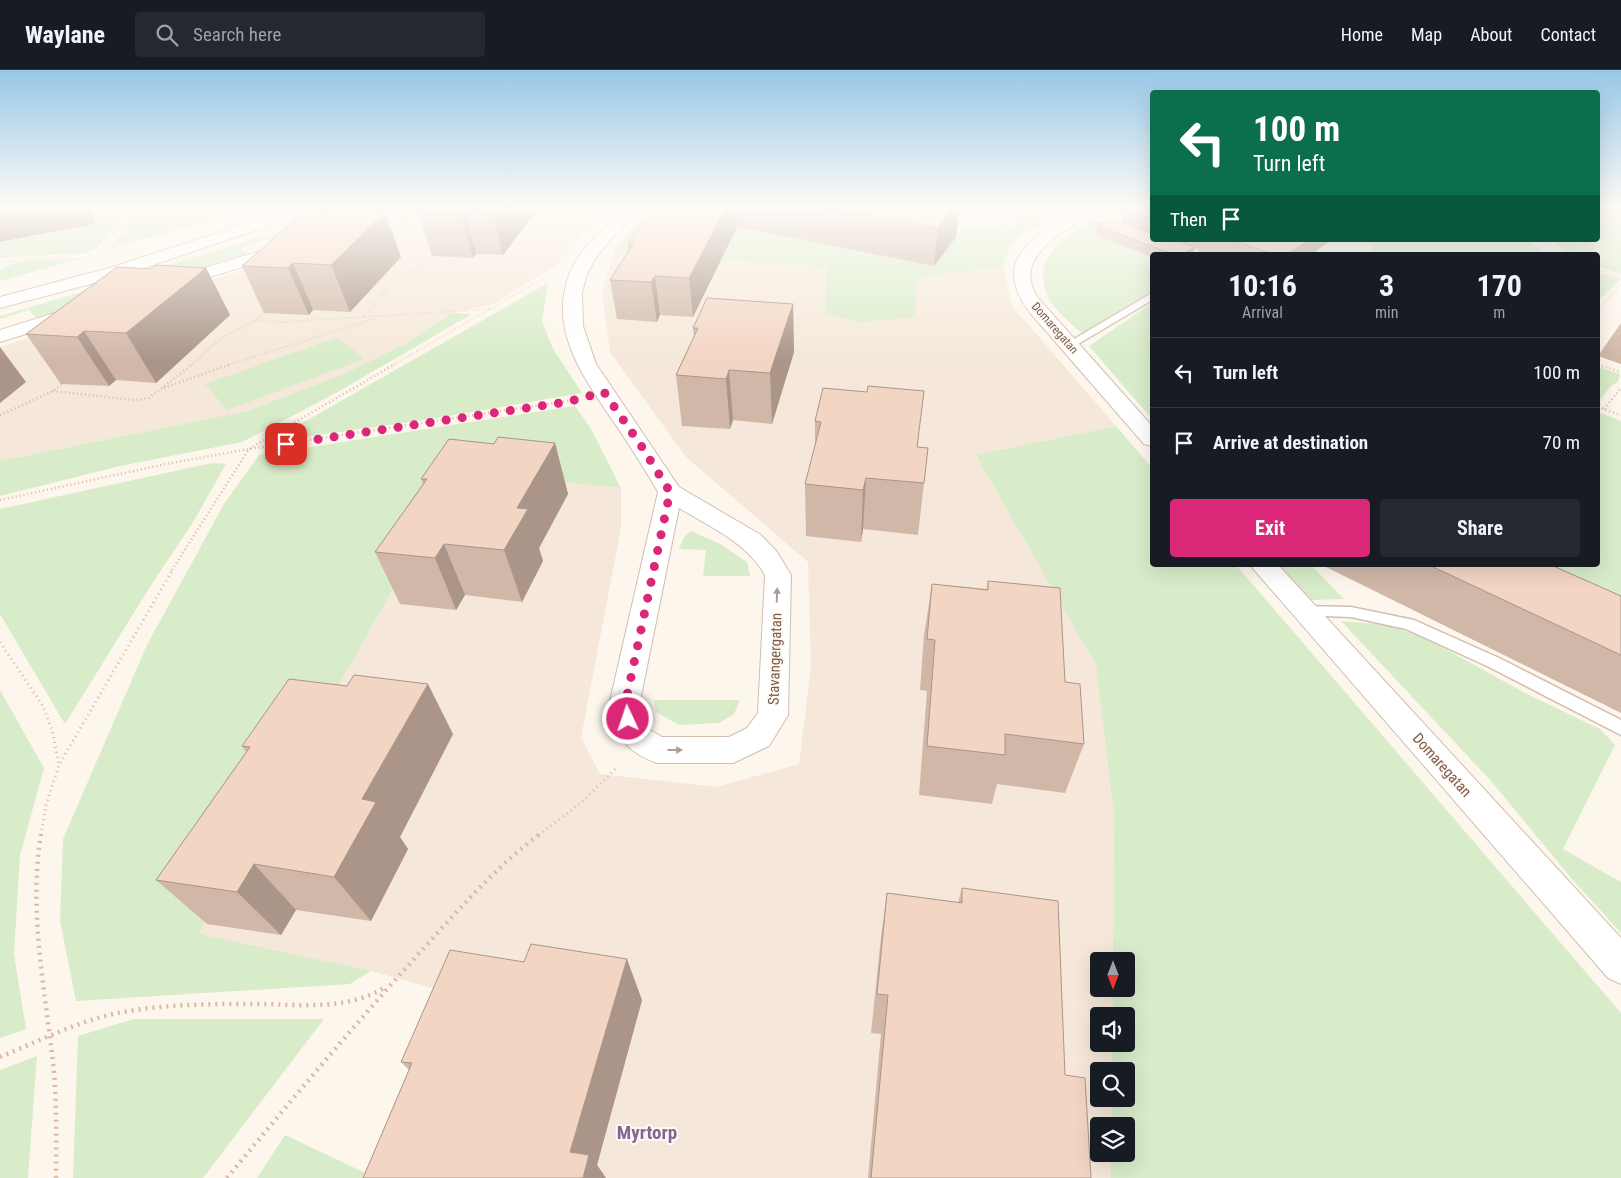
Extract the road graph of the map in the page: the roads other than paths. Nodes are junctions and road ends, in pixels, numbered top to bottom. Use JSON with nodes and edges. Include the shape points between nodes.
{"nodes":[{"id":1,"x":117,"y":258,"type":"edge"},
{"id":2,"x":158,"y":258,"type":"edge"},
{"id":3,"x":254,"y":258,"type":"edge"},
{"id":4,"x":587,"y":258,"type":"edge"},
{"id":5,"x":1027,"y":258,"type":"edge"},
{"id":6,"x":155,"y":288,"type":"edge"},
{"id":7,"x":0,"y":294,"type":"edge"},
{"id":8,"x":1150,"y":297,"type":"edge"},
{"id":9,"x":0,"y":303,"type":"edge"},
{"id":10,"x":90,"y":308,"type":"edge"},
{"id":11,"x":0,"y":336,"type":"edge"},
{"id":12,"x":1069,"y":345,"type":"junction"},
{"id":13,"x":1150,"y":438,"type":"edge"},
{"id":14,"x":670,"y":492,"type":"junction"},
{"id":15,"x":1265,"y":567,"type":"edge"},
{"id":16,"x":1303,"y":611,"type":"junction"},
{"id":17,"x":1621,"y":728,"type":"edge"},
{"id":18,"x":1621,"y":965,"type":"edge"}],
"edges":[{"from":1,"to":7,"type":"street"},
{"from":2,"to":9,"type":"street"},
{"from":3,"to":6,"type":"street"},
{"from":4,"to":14,"type":"street","name":"Stavangergatan","via":[[574,292],[574,326],[586,364]]},
{"from":5,"to":12,"type":"street","name":"Domaregatan","via":[[1022,279],[1027,294],[1038,312]]},
{"from":8,"to":12,"type":"lane"},
{"from":10,"to":11,"type":"street"},
{"from":12,"to":13,"type":"street","name":"Domaregatan"},
{"from":14,"to":14,"type":"street","name":"Stavangergatan","one_way":true,"via":[[626,701],[628,719],[637,738],[657,750],[733,750],[758,737],[773,715],[778,575],[752,541]]},
{"from":15,"to":16,"type":"street","name":"Domaregatan"},
{"from":16,"to":17,"type":"lane","via":[[1351,612],[1409,624],[1493,662]]},
{"from":16,"to":18,"type":"street","name":"Domaregatan"}]}
